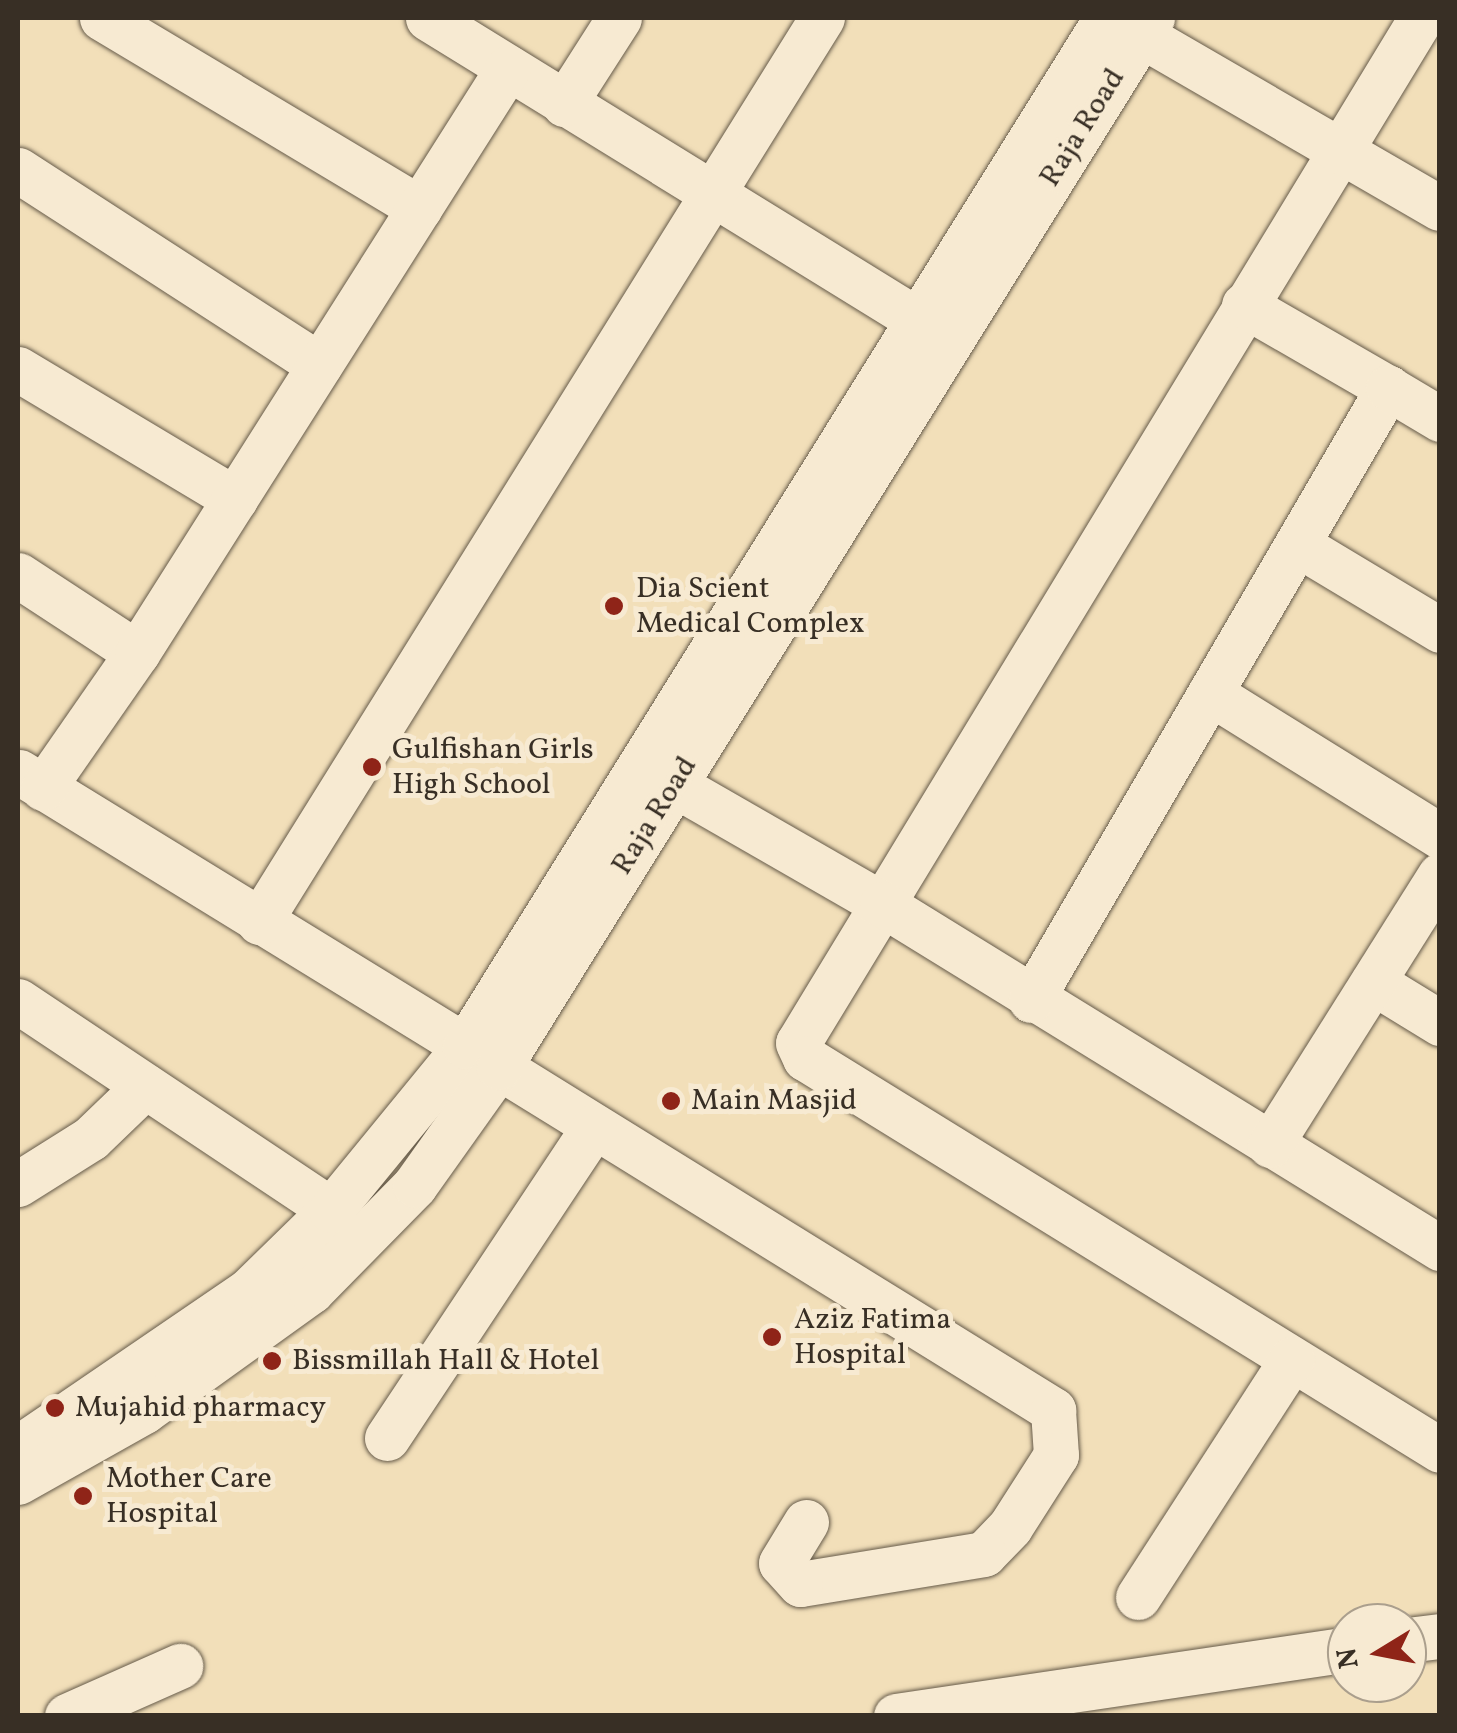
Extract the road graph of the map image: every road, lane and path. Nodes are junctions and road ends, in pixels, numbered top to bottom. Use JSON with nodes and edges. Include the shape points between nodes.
{"nodes":[{"id":1,"x":102,"y":18,"type":"edge"},
{"id":2,"x":428,"y":18,"type":"edge"},
{"id":3,"x":618,"y":18,"type":"edge"},
{"id":4,"x":822,"y":18,"type":"edge"},
{"id":5,"x":1421,"y":18,"type":"edge"},
{"id":6,"x":1133,"y":24,"type":"edge"},
{"id":7,"x":508,"y":68,"type":"junction"},
{"id":8,"x":1095,"y":72,"type":"junction"},
{"id":9,"x":564,"y":104,"type":"junction"},
{"id":10,"x":1339,"y":149,"type":"junction"},
{"id":11,"x":18,"y":170,"type":"edge"},
{"id":12,"x":712,"y":197,"type":"junction"},
{"id":13,"x":419,"y":208,"type":"junction"},
{"id":14,"x":1440,"y":208,"type":"edge"},
{"id":15,"x":1244,"y":306,"type":"junction"},
{"id":16,"x":921,"y":322,"type":"junction"},
{"id":17,"x":319,"y":366,"type":"junction"},
{"id":18,"x":18,"y":369,"type":"edge"},
{"id":19,"x":1388,"y":388,"type":"junction"},
{"id":20,"x":1440,"y":419,"type":"edge"},
{"id":21,"x":234,"y":500,"type":"junction"},
{"id":22,"x":1297,"y":544,"type":"junction"},
{"id":23,"x":18,"y":575,"type":"edge"},
{"id":24,"x":1440,"y":630,"type":"edge"},
{"id":25,"x":137,"y":653,"type":"junction"},
{"id":26,"x":1210,"y":693,"type":"junction"},
{"id":27,"x":30,"y":779,"type":"edge"},
{"id":28,"x":674,"y":785,"type":"junction"},
{"id":29,"x":1440,"y":836,"type":"edge"},
{"id":30,"x":1440,"y":876,"type":"edge"},
{"id":31,"x":882,"y":904,"type":"junction"},
{"id":32,"x":259,"y":922,"type":"junction"},
{"id":33,"x":1373,"y":982,"type":"junction"},
{"id":34,"x":1031,"y":1000,"type":"junction"},
{"id":35,"x":18,"y":1001,"type":"edge"},
{"id":36,"x":1440,"y":1023,"type":"edge"},
{"id":37,"x":482,"y":1057,"type":"junction"},
{"id":38,"x":145,"y":1086,"type":"junction"},
{"id":39,"x":594,"y":1126,"type":"junction"},
{"id":40,"x":1270,"y":1145,"type":"junction"},
{"id":41,"x":18,"y":1184,"type":"edge"},
{"id":42,"x":331,"y":1210,"type":"junction"},
{"id":43,"x":1440,"y":1248,"type":"edge"},
{"id":44,"x":1292,"y":1359,"type":"junction"},
{"id":45,"x":387,"y":1438,"type":"dead end"},
{"id":46,"x":18,"y":1448,"type":"edge"},
{"id":47,"x":1440,"y":1450,"type":"edge"},
{"id":48,"x":18,"y":1482,"type":"edge"},
{"id":49,"x":806,"y":1522,"type":"dead end"},
{"id":50,"x":1138,"y":1597,"type":"dead end"},
{"id":51,"x":1327,"y":1652,"type":"edge"},
{"id":52,"x":180,"y":1666,"type":"dead end"},
{"id":53,"x":67,"y":1716,"type":"edge"},
{"id":54,"x":896,"y":1716,"type":"edge"}],
"edges":[{"from":1,"to":13,"type":"street"},
{"from":2,"to":7,"type":"street"},
{"from":3,"to":9,"type":"street"},
{"from":4,"to":12,"type":"street"},
{"from":5,"to":10,"type":"street"},
{"from":6,"to":8,"type":"street","name":"Raja Road"},
{"from":6,"to":10,"type":"street"},
{"from":7,"to":9,"type":"street"},
{"from":7,"to":13,"type":"street"},
{"from":8,"to":16,"type":"street","name":"Raja Road"},
{"from":8,"to":28,"type":"street","name":"Raja Road"},
{"from":9,"to":12,"type":"street"},
{"from":10,"to":14,"type":"street"},
{"from":10,"to":15,"type":"street"},
{"from":11,"to":17,"type":"street"},
{"from":12,"to":16,"type":"street"},
{"from":12,"to":32,"type":"street"},
{"from":13,"to":17,"type":"street"},
{"from":15,"to":19,"type":"street"},
{"from":15,"to":31,"type":"street"},
{"from":16,"to":37,"type":"street","name":"Raja Road"},
{"from":17,"to":21,"type":"street"},
{"from":18,"to":21,"type":"street"},
{"from":19,"to":20,"type":"street"},
{"from":19,"to":22,"type":"street"},
{"from":21,"to":25,"type":"street"},
{"from":22,"to":24,"type":"street"},
{"from":22,"to":26,"type":"street"},
{"from":23,"to":25,"type":"street"},
{"from":25,"to":27,"type":"street"},
{"from":26,"to":29,"type":"street"},
{"from":26,"to":34,"type":"street"},
{"from":27,"to":32,"type":"street"},
{"from":28,"to":31,"type":"street"},
{"from":28,"to":37,"type":"street","name":"Raja Road"},
{"from":30,"to":33,"type":"street"},
{"from":31,"to":34,"type":"street"},
{"from":31,"to":44,"type":"street","via":[[799,1036],[806,1058]]},
{"from":32,"to":37,"type":"street"},
{"from":33,"to":36,"type":"street"},
{"from":33,"to":40,"type":"street"},
{"from":34,"to":40,"type":"street"},
{"from":35,"to":38,"type":"street"},
{"from":37,"to":39,"type":"street"},
{"from":37,"to":42,"type":"street","name":"Raja Road"},
{"from":37,"to":48,"type":"street","name":"Raja Road","via":[[415,1185],[310,1291],[144,1411]]},
{"from":38,"to":41,"type":"street","via":[[91,1138]]},
{"from":38,"to":42,"type":"street"},
{"from":39,"to":45,"type":"street"},
{"from":39,"to":49,"type":"street","via":[[1052,1410],[1056,1455],[1010,1527],[984,1554],[800,1584],[781,1563]]},
{"from":40,"to":43,"type":"street"},
{"from":42,"to":46,"type":"street","name":"Raja Road","via":[[247,1292]]},
{"from":44,"to":47,"type":"street"},
{"from":44,"to":50,"type":"street"},
{"from":51,"to":54,"type":"street"},
{"from":52,"to":53,"type":"street"}]}
